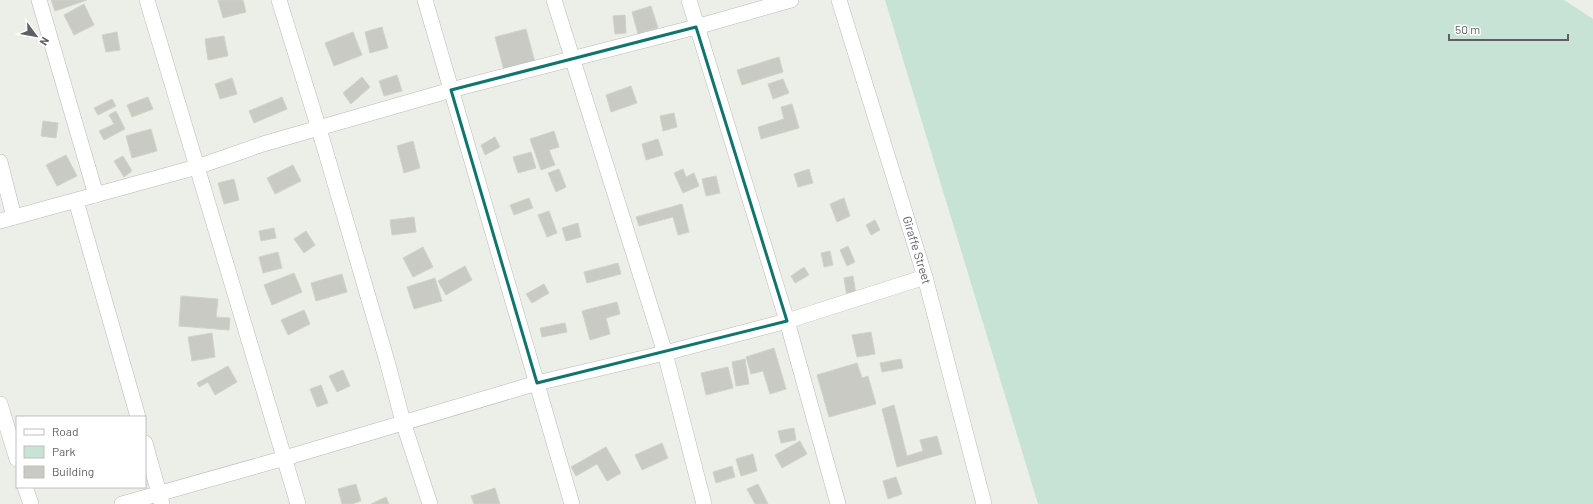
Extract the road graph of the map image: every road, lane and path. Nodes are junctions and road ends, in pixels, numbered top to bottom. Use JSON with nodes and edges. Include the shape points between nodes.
{"nodes":[{"id":1,"x":39,"y":0,"type":"edge"},
{"id":2,"x":148,"y":0,"type":"edge"},
{"id":3,"x":279,"y":0,"type":"edge"},
{"id":4,"x":425,"y":0,"type":"edge"},
{"id":5,"x":554,"y":0,"type":"edge"},
{"id":6,"x":689,"y":0,"type":"edge"},
{"id":7,"x":791,"y":0,"type":"edge"},
{"id":8,"x":839,"y":0,"type":"edge"},
{"id":9,"x":696,"y":27,"type":"junction"},
{"id":10,"x":572,"y":58,"type":"junction"},
{"id":11,"x":451,"y":90,"type":"junction"},
{"id":12,"x":320,"y":129,"type":"junction"},
{"id":13,"x":0,"y":162,"type":"edge"},
{"id":14,"x":197,"y":167,"type":"junction"},
{"id":15,"x":96,"y":195,"type":"junction"},
{"id":16,"x":76,"y":201,"type":"junction"},
{"id":17,"x":7,"y":219,"type":"edge"},
{"id":18,"x":925,"y":277,"type":"junction"},
{"id":19,"x":787,"y":321,"type":"junction"},
{"id":20,"x":665,"y":353,"type":"junction"},
{"id":21,"x":536,"y":383,"type":"junction"},
{"id":22,"x":0,"y":404,"type":"edge"},
{"id":23,"x":138,"y":416,"type":"edge"},
{"id":24,"x":403,"y":422,"type":"junction"},
{"id":25,"x":146,"y":446,"type":"edge"},
{"id":26,"x":16,"y":457,"type":"edge"},
{"id":27,"x":285,"y":458,"type":"junction"},
{"id":28,"x":26,"y":488,"type":"edge"},
{"id":29,"x":161,"y":498,"type":"edge"},
{"id":30,"x":31,"y":504,"type":"edge"},
{"id":31,"x":122,"y":504,"type":"edge"},
{"id":32,"x":298,"y":504,"type":"edge"},
{"id":33,"x":430,"y":504,"type":"edge"},
{"id":34,"x":572,"y":504,"type":"edge"},
{"id":35,"x":704,"y":504,"type":"edge"},
{"id":36,"x":838,"y":504,"type":"edge"},
{"id":37,"x":984,"y":504,"type":"edge"}],
"edges":[{"from":1,"to":15,"type":"street"},
{"from":2,"to":14,"type":"street"},
{"from":3,"to":12,"type":"street"},
{"from":4,"to":11,"type":"street"},
{"from":5,"to":10,"type":"street"},
{"from":6,"to":9,"type":"street"},
{"from":7,"to":9,"type":"street"},
{"from":8,"to":18,"type":"street","name":"Giraffe Street"},
{"from":9,"to":10,"type":"street"},
{"from":9,"to":19,"type":"street"},
{"from":10,"to":11,"type":"street"},
{"from":10,"to":20,"type":"street"},
{"from":11,"to":12,"type":"street"},
{"from":11,"to":21,"type":"street"},
{"from":12,"to":14,"type":"street","via":[[263,144]]},
{"from":12,"to":24,"type":"street"},
{"from":13,"to":17,"type":"street"},
{"from":14,"to":15,"type":"street"},
{"from":14,"to":27,"type":"street"},
{"from":15,"to":16,"type":"street"},
{"from":16,"to":17,"type":"street"},
{"from":16,"to":23,"type":"street"},
{"from":18,"to":19,"type":"street"},
{"from":18,"to":37,"type":"street","name":"Giraffe Street"},
{"from":19,"to":20,"type":"street"},
{"from":19,"to":36,"type":"street"},
{"from":20,"to":21,"type":"street"},
{"from":20,"to":35,"type":"street"},
{"from":21,"to":24,"type":"street"},
{"from":21,"to":34,"type":"street"},
{"from":22,"to":26,"type":"street"},
{"from":24,"to":27,"type":"street"},
{"from":24,"to":33,"type":"street"},
{"from":25,"to":29,"type":"street"},
{"from":27,"to":29,"type":"street"},
{"from":27,"to":32,"type":"street"},
{"from":28,"to":30,"type":"street"},
{"from":29,"to":31,"type":"street"}]}
